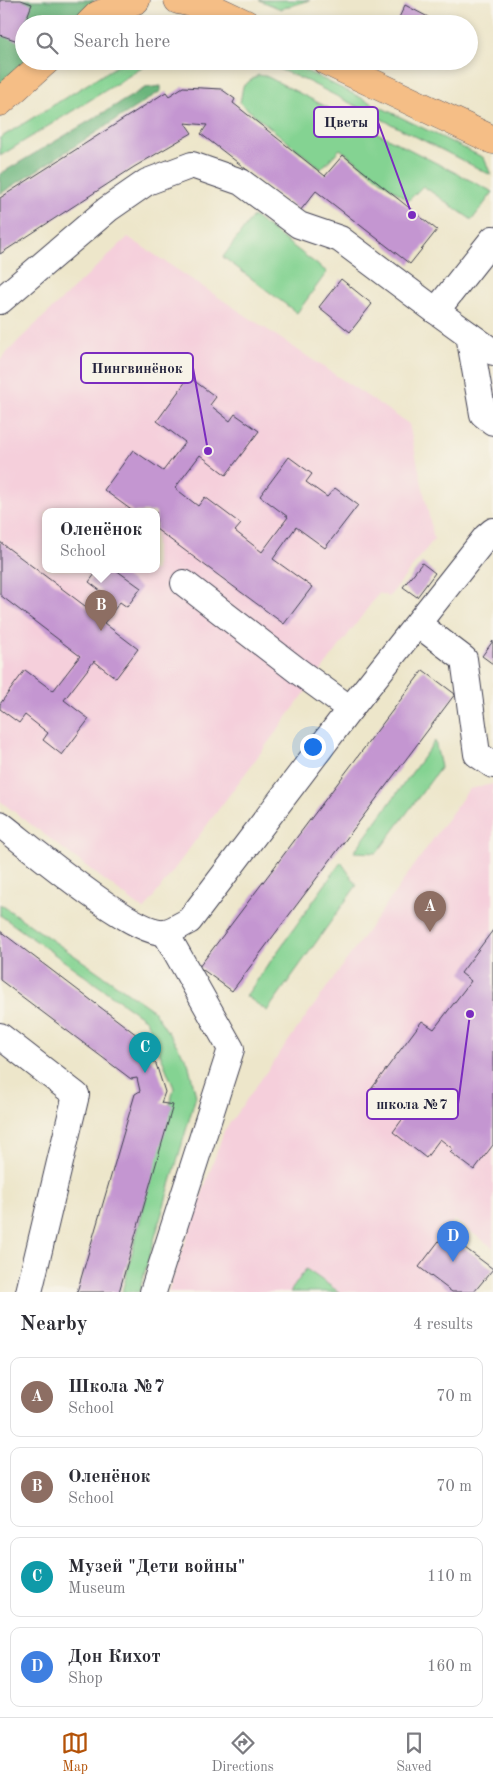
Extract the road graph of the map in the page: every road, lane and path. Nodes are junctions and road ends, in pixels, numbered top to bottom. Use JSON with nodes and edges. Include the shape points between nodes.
{"nodes":[{"id":1,"x":136,"y":0,"type":"edge"},
{"id":2,"x":178,"y":0,"type":"edge"},
{"id":3,"x":98,"y":15,"type":"edge"},
{"id":4,"x":227,"y":15,"type":"edge"},
{"id":5,"x":36,"y":70,"type":"edge"},
{"id":6,"x":345,"y":70,"type":"edge"},
{"id":7,"x":1,"y":101,"type":"edge"},
{"id":8,"x":493,"y":140,"type":"edge"},
{"id":9,"x":493,"y":239,"type":"edge"},
{"id":10,"x":0,"y":301,"type":"edge"},
{"id":11,"x":436,"y":310,"type":"junction"},
{"id":12,"x":469,"y":335,"type":"junction"},
{"id":13,"x":493,"y":352,"type":"edge"},
{"id":14,"x":493,"y":422,"type":"edge"},
{"id":15,"x":493,"y":531,"type":"edge"},
{"id":16,"x":184,"y":583,"type":"dead end"},
{"id":17,"x":418,"y":624,"type":"junction"},
{"id":18,"x":350,"y":709,"type":"junction"},
{"id":19,"x":493,"y":765,"type":"edge"},
{"id":20,"x":0,"y":824,"type":"edge"},
{"id":21,"x":165,"y":932,"type":"junction"},
{"id":22,"x":0,"y":1036,"type":"edge"},
{"id":23,"x":29,"y":1292,"type":"edge"},
{"id":24,"x":153,"y":1292,"type":"edge"}],
"edges":[{"from":1,"to":3,"type":"main road"},
{"from":2,"to":4,"type":"main road","via":[[208,6]]},
{"from":5,"to":7,"type":"main road"},
{"from":6,"to":8,"type":"main road"},
{"from":9,"to":11,"type":"lane"},
{"from":10,"to":11,"type":"lane","via":[[132,192],[147,182],[192,166],[241,182],[299,225],[340,239]]},
{"from":11,"to":12,"type":"lane"},
{"from":12,"to":13,"type":"lane"},
{"from":12,"to":14,"type":"lane","via":[[483,414]]},
{"from":15,"to":17,"type":"lane"},
{"from":16,"to":18,"type":"lane"},
{"from":17,"to":18,"type":"lane"},
{"from":17,"to":19,"type":"lane","via":[[464,659],[477,754]]},
{"from":18,"to":21,"type":"lane","via":[[189,921]]},
{"from":20,"to":21,"type":"lane","via":[[116,913],[141,927]]},
{"from":21,"to":24,"type":"lane","via":[[231,1049]]},
{"from":22,"to":23,"type":"lane","via":[[76,1095]]}]}
